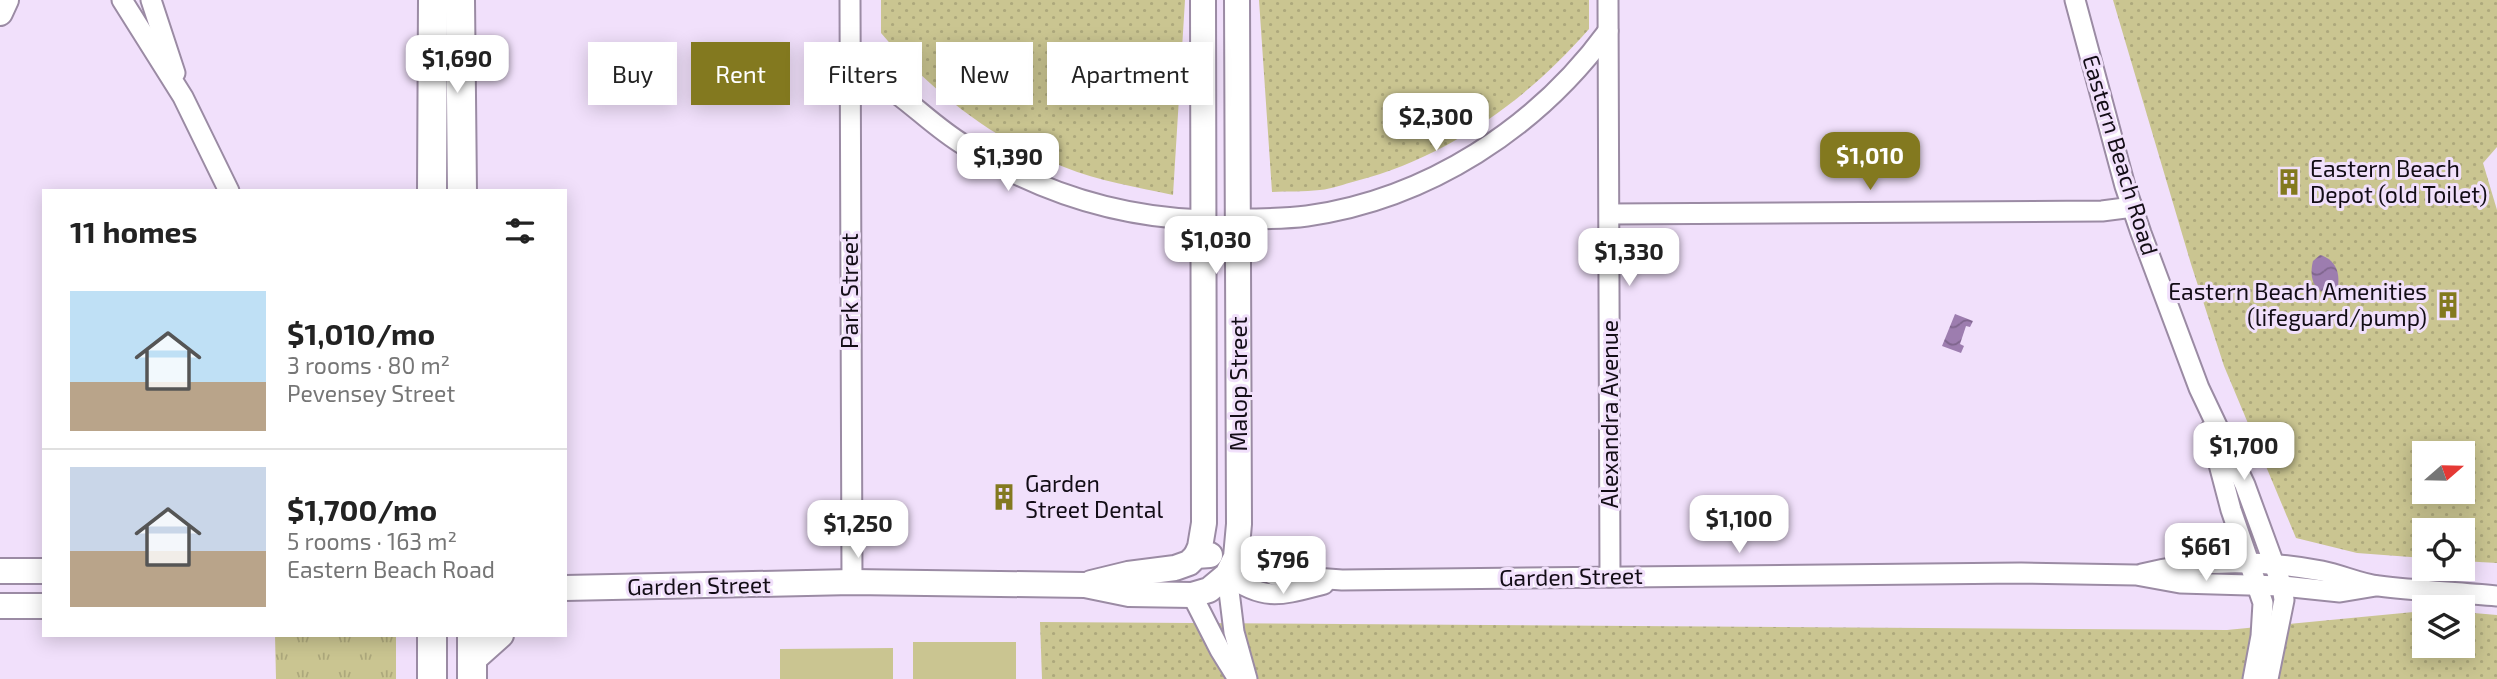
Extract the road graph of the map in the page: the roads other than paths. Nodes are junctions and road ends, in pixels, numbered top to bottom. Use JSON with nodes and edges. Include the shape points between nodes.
{"nodes":[{"id":1,"x":6,"y":0,"type":"edge"},
{"id":2,"x":122,"y":0,"type":"edge"},
{"id":3,"x":151,"y":0,"type":"edge"},
{"id":4,"x":433,"y":0,"type":"edge"},
{"id":5,"x":460,"y":0,"type":"edge"},
{"id":6,"x":850,"y":0,"type":"edge"},
{"id":7,"x":1203,"y":0,"type":"edge"},
{"id":8,"x":1237,"y":0,"type":"edge"},
{"id":9,"x":1608,"y":0,"type":"edge"},
{"id":10,"x":2075,"y":0,"type":"edge"},
{"id":11,"x":0,"y":13,"type":"edge"},
{"id":12,"x":1608,"y":31,"type":"junction"},
{"id":13,"x":850,"y":42,"type":"edge"},
{"id":14,"x":183,"y":97,"type":"junction"},
{"id":15,"x":850,"y":105,"type":"edge"},
{"id":16,"x":910,"y":105,"type":"edge"},
{"id":17,"x":228,"y":189,"type":"edge"},
{"id":18,"x":432,"y":189,"type":"edge"},
{"id":19,"x":463,"y":189,"type":"edge"},
{"id":20,"x":2133,"y":207,"type":"junction"},
{"id":21,"x":1610,"y":214,"type":"junction"},
{"id":22,"x":1238,"y":219,"type":"junction"},
{"id":23,"x":1203,"y":220,"type":"junction"},
{"id":24,"x":1204,"y":370,"type":"junction"},
{"id":25,"x":1239,"y":370,"type":"junction"},
{"id":26,"x":2199,"y":388,"type":"junction"},
{"id":27,"x":1196,"y":556,"type":"junction"},
{"id":28,"x":2250,"y":563,"type":"junction"},
{"id":29,"x":2274,"y":564,"type":"junction"},
{"id":30,"x":1231,"y":566,"type":"junction"},
{"id":31,"x":0,"y":571,"type":"edge"},
{"id":32,"x":42,"y":571,"type":"edge"},
{"id":33,"x":2136,"y":575,"type":"junction"},
{"id":34,"x":1611,"y":577,"type":"junction"},
{"id":35,"x":852,"y":582,"type":"junction"},
{"id":36,"x":1085,"y":585,"type":"junction"},
{"id":37,"x":2258,"y":585,"type":"junction"},
{"id":38,"x":2282,"y":586,"type":"junction"},
{"id":39,"x":2376,"y":586,"type":"junction"},
{"id":40,"x":567,"y":588,"type":"edge"},
{"id":41,"x":1192,"y":595,"type":"junction"},
{"id":42,"x":2497,"y":596,"type":"edge"},
{"id":43,"x":0,"y":606,"type":"edge"},
{"id":44,"x":42,"y":606,"type":"edge"},
{"id":45,"x":432,"y":637,"type":"edge"},
{"id":46,"x":498,"y":637,"type":"edge"},
{"id":47,"x":472,"y":658,"type":"edge"},
{"id":48,"x":432,"y":679,"type":"edge"},
{"id":49,"x":1238,"y":679,"type":"edge"},
{"id":50,"x":1247,"y":679,"type":"edge"},
{"id":51,"x":2253,"y":679,"type":"edge"},
{"id":52,"x":2268,"y":679,"type":"edge"}],
"edges":[{"from":1,"to":11,"type":"street"},
{"from":2,"to":14,"type":"street"},
{"from":3,"to":14,"type":"street"},
{"from":4,"to":18,"type":"main road"},
{"from":5,"to":19,"type":"main road"},
{"from":6,"to":13,"type":"street","name":"Park Street"},
{"from":7,"to":23,"type":"street","name":"Malop Street"},
{"from":8,"to":22,"type":"street","name":"Malop Street"},
{"from":9,"to":12,"type":"street","name":"Alexandra Avenue"},
{"from":10,"to":20,"type":"street","name":"Eastern Beach Road"},
{"from":12,"to":21,"type":"street","name":"Alexandra Avenue"},
{"from":12,"to":22,"type":"street","via":[[1550,98],[1495,141],[1443,172],[1330,212]]},
{"from":14,"to":17,"type":"street"},
{"from":15,"to":35,"type":"street","name":"Park Street"},
{"from":16,"to":23,"type":"street","via":[[964,146],[1070,197],[1162,219]]},
{"from":20,"to":21,"type":"street","via":[[2088,212]]},
{"from":20,"to":26,"type":"street","name":"Eastern Beach Road"},
{"from":21,"to":34,"type":"street","name":"Alexandra Avenue"},
{"from":22,"to":23,"type":"street"},
{"from":22,"to":25,"type":"street","name":"Malop Street"},
{"from":23,"to":24,"type":"street","name":"Malop Street"},
{"from":24,"to":25,"type":"street"},
{"from":24,"to":27,"type":"street","name":"Malop Street","via":[[1204,523]]},
{"from":25,"to":30,"type":"street","name":"Malop Street","via":[[1238,524]]},
{"from":26,"to":28,"type":"street","name":"Eastern Beach Road"},
{"from":26,"to":29,"type":"street","name":"Eastern Beach Road","via":[[2242,477]]},
{"from":27,"to":30,"type":"street","name":"Garden Street"},
{"from":27,"to":36,"type":"street","name":"Garden Street","via":[[1175,568]]},
{"from":28,"to":29,"type":"street","name":"Garden Street"},
{"from":28,"to":33,"type":"street","name":"Garden Street","via":[[2186,564]]},
{"from":28,"to":37,"type":"street","name":"Eastern Beach Road"},
{"from":29,"to":38,"type":"street","name":"Eastern Beach Road"},
{"from":29,"to":39,"type":"street","name":"Garden Street"},
{"from":30,"to":34,"type":"street","name":"Garden Street","via":[[1274,575],[1342,580]]},
{"from":30,"to":41,"type":"street","name":"Garden Street","via":[[1209,590]]},
{"from":30,"to":50,"type":"street","via":[[1233,624]]},
{"from":31,"to":32,"type":"street"},
{"from":33,"to":34,"type":"street","name":"Garden Street"},
{"from":33,"to":37,"type":"street","name":"Garden Street","via":[[2180,583]]},
{"from":35,"to":36,"type":"street","name":"Garden Street"},
{"from":35,"to":40,"type":"street","name":"Garden Street"},
{"from":36,"to":41,"type":"street","name":"Garden Street","via":[[1129,594]]},
{"from":37,"to":38,"type":"street","name":"Garden Street"},
{"from":37,"to":51,"type":"street","name":"Eastern Beach Road","via":[[2264,611]]},
{"from":38,"to":39,"type":"street","name":"Garden Street","via":[[2340,592]]},
{"from":38,"to":52,"type":"street","via":[[2284,600]]},
{"from":39,"to":42,"type":"street"},
{"from":41,"to":49,"type":"street"},
{"from":43,"to":44,"type":"street"},
{"from":45,"to":48,"type":"main road"},
{"from":46,"to":47,"type":"street"}]}
